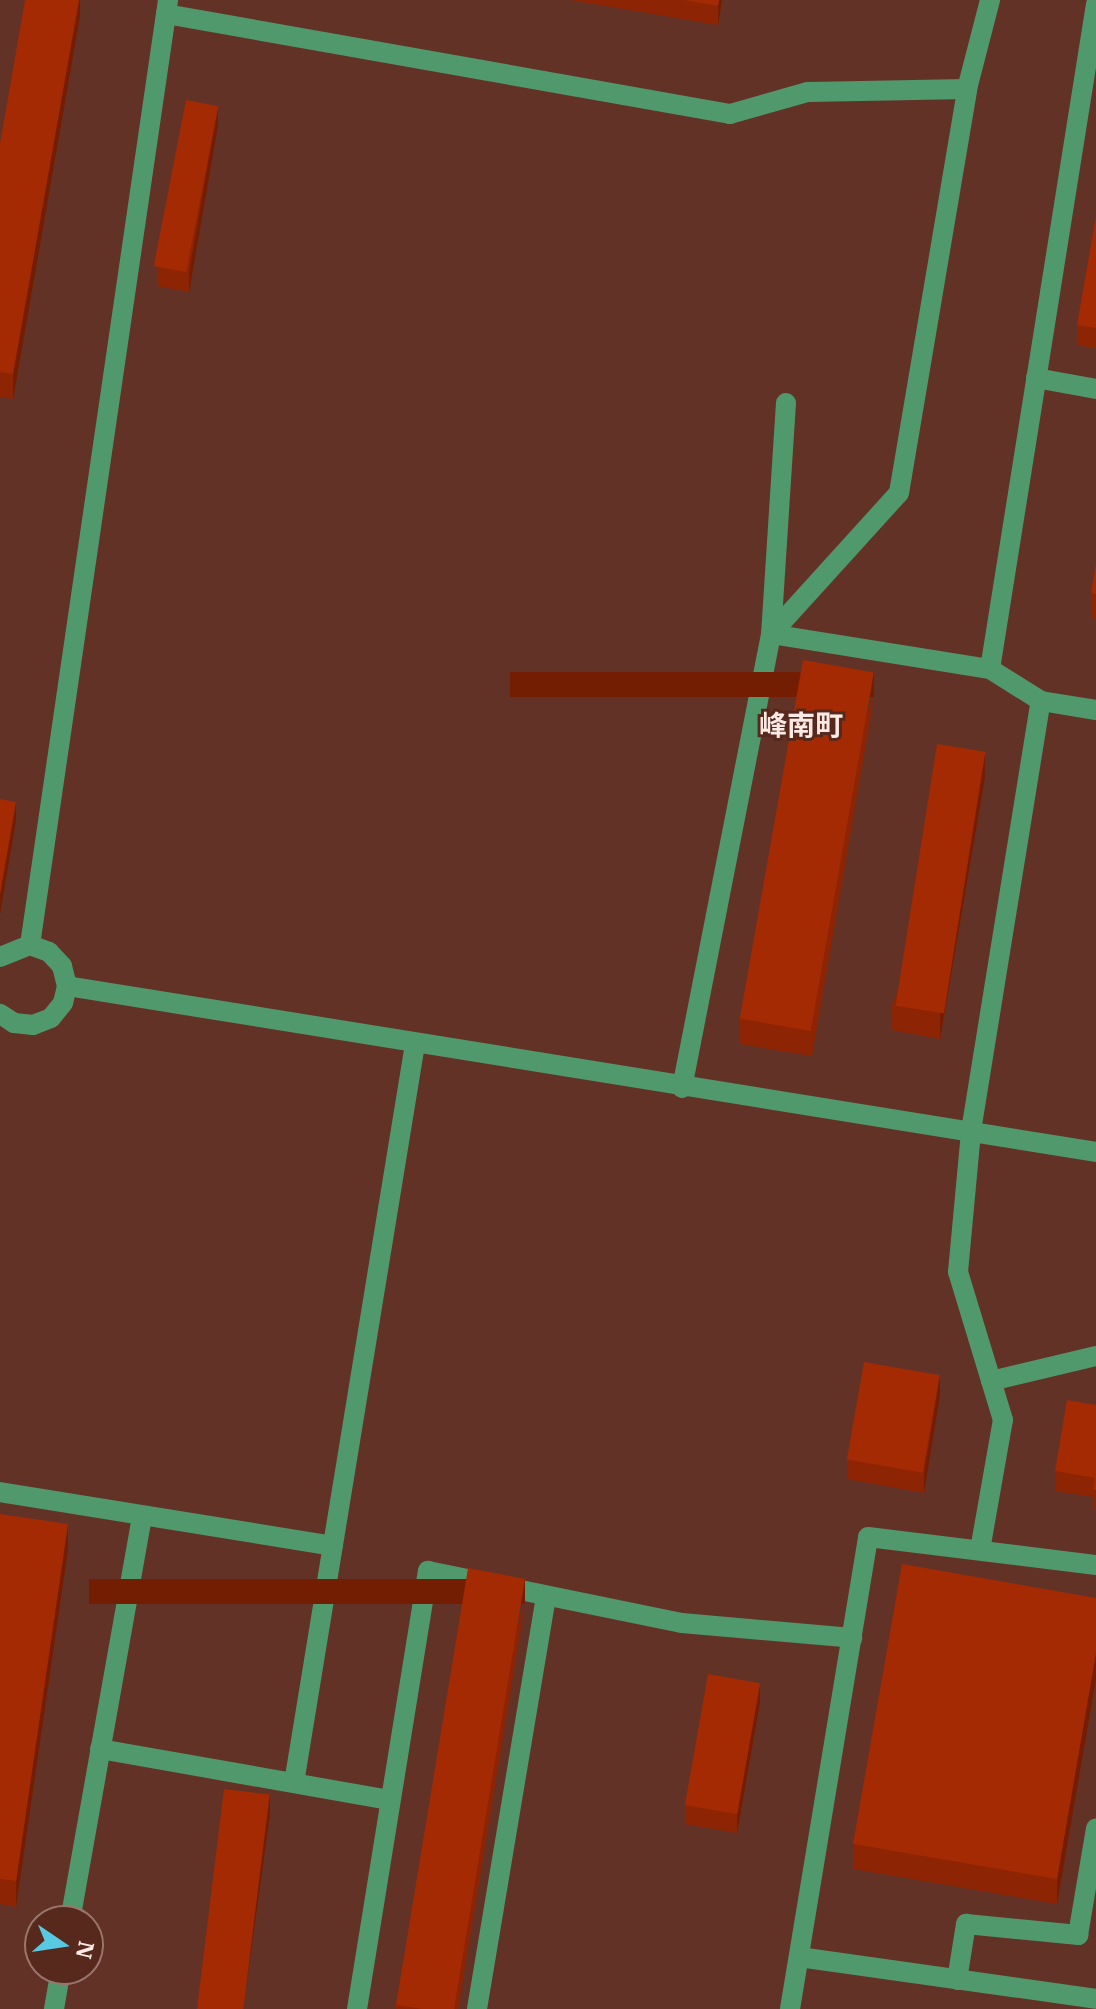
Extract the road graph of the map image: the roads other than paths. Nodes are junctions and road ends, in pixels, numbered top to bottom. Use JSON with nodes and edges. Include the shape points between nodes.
{"nodes":[{"id":1,"x":990,"y":0,"type":"edge"},
{"id":2,"x":1096,"y":4,"type":"edge"},
{"id":3,"x":167,"y":7,"type":"edge"},
{"id":4,"x":967,"y":89,"type":"junction"},
{"id":5,"x":1036,"y":378,"type":"junction"},
{"id":6,"x":1096,"y":389,"type":"edge"},
{"id":7,"x":786,"y":403,"type":"dead end"},
{"id":8,"x":771,"y":634,"type":"junction"},
{"id":9,"x":990,"y":669,"type":"junction"},
{"id":10,"x":1041,"y":701,"type":"junction"},
{"id":11,"x":1096,"y":710,"type":"edge"},
{"id":12,"x":30,"y":945,"type":"junction"},
{"id":13,"x":0,"y":957,"type":"edge"},
{"id":14,"x":67,"y":986,"type":"junction"},
{"id":15,"x":0,"y":1014,"type":"edge"},
{"id":16,"x":415,"y":1044,"type":"junction"},
{"id":17,"x":682,"y":1088,"type":"junction"},
{"id":18,"x":971,"y":1131,"type":"junction"},
{"id":19,"x":1096,"y":1152,"type":"edge"},
{"id":20,"x":1096,"y":1356,"type":"edge"},
{"id":21,"x":991,"y":1381,"type":"junction"},
{"id":22,"x":0,"y":1492,"type":"edge"},
{"id":23,"x":142,"y":1515,"type":"junction"},
{"id":24,"x":333,"y":1546,"type":"junction"},
{"id":25,"x":980,"y":1550,"type":"junction"},
{"id":26,"x":1096,"y":1565,"type":"edge"},
{"id":27,"x":546,"y":1596,"type":"junction"},
{"id":28,"x":852,"y":1638,"type":"junction"},
{"id":29,"x":100,"y":1749,"type":"junction"},
{"id":30,"x":294,"y":1783,"type":"junction"},
{"id":31,"x":389,"y":1800,"type":"junction"},
{"id":32,"x":1096,"y":1829,"type":"edge"},
{"id":33,"x":73,"y":1905,"type":"edge"},
{"id":34,"x":799,"y":1957,"type":"junction"},
{"id":35,"x":957,"y":1980,"type":"junction"},
{"id":36,"x":58,"y":1985,"type":"edge"},
{"id":37,"x":1096,"y":1999,"type":"edge"},
{"id":38,"x":54,"y":2009,"type":"edge"},
{"id":39,"x":357,"y":2009,"type":"edge"},
{"id":40,"x":477,"y":2009,"type":"edge"},
{"id":41,"x":790,"y":2009,"type":"edge"}],
"edges":[{"from":1,"to":4,"type":"lane"},
{"from":2,"to":5,"type":"lane"},
{"from":3,"to":4,"type":"lane","via":[[730,114],[808,92]]},
{"from":3,"to":12,"type":"lane"},
{"from":4,"to":8,"type":"lane","via":[[899,493]]},
{"from":5,"to":6,"type":"lane"},
{"from":5,"to":9,"type":"lane"},
{"from":7,"to":8,"type":"lane"},
{"from":8,"to":9,"type":"lane"},
{"from":8,"to":17,"type":"lane"},
{"from":9,"to":10,"type":"lane"},
{"from":10,"to":11,"type":"lane"},
{"from":10,"to":18,"type":"lane"},
{"from":12,"to":13,"type":"lane"},
{"from":12,"to":14,"type":"lane","via":[[49,952],[62,966]]},
{"from":14,"to":15,"type":"lane","via":[[63,1003],[51,1018],[33,1025],[14,1023]]},
{"from":14,"to":16,"type":"lane"},
{"from":16,"to":17,"type":"lane"},
{"from":16,"to":24,"type":"lane"},
{"from":17,"to":18,"type":"lane"},
{"from":18,"to":19,"type":"lane"},
{"from":18,"to":21,"type":"lane","via":[[958,1272]]},
{"from":20,"to":21,"type":"lane"},
{"from":21,"to":25,"type":"lane","via":[[1003,1420]]},
{"from":22,"to":23,"type":"lane"},
{"from":23,"to":24,"type":"lane"},
{"from":23,"to":29,"type":"lane"},
{"from":24,"to":30,"type":"lane"},
{"from":25,"to":26,"type":"lane"},
{"from":25,"to":28,"type":"lane","via":[[868,1537]]},
{"from":27,"to":28,"type":"lane","via":[[682,1623]]},
{"from":27,"to":31,"type":"lane","via":[[428,1571]]},
{"from":27,"to":40,"type":"lane"},
{"from":28,"to":34,"type":"lane"},
{"from":29,"to":30,"type":"lane"},
{"from":29,"to":33,"type":"lane"},
{"from":30,"to":31,"type":"lane"},
{"from":31,"to":39,"type":"lane"},
{"from":32,"to":35,"type":"lane","via":[[1078,1935],[966,1924]]},
{"from":34,"to":35,"type":"lane"},
{"from":34,"to":41,"type":"lane"},
{"from":35,"to":37,"type":"lane"},
{"from":36,"to":38,"type":"lane"}]}
